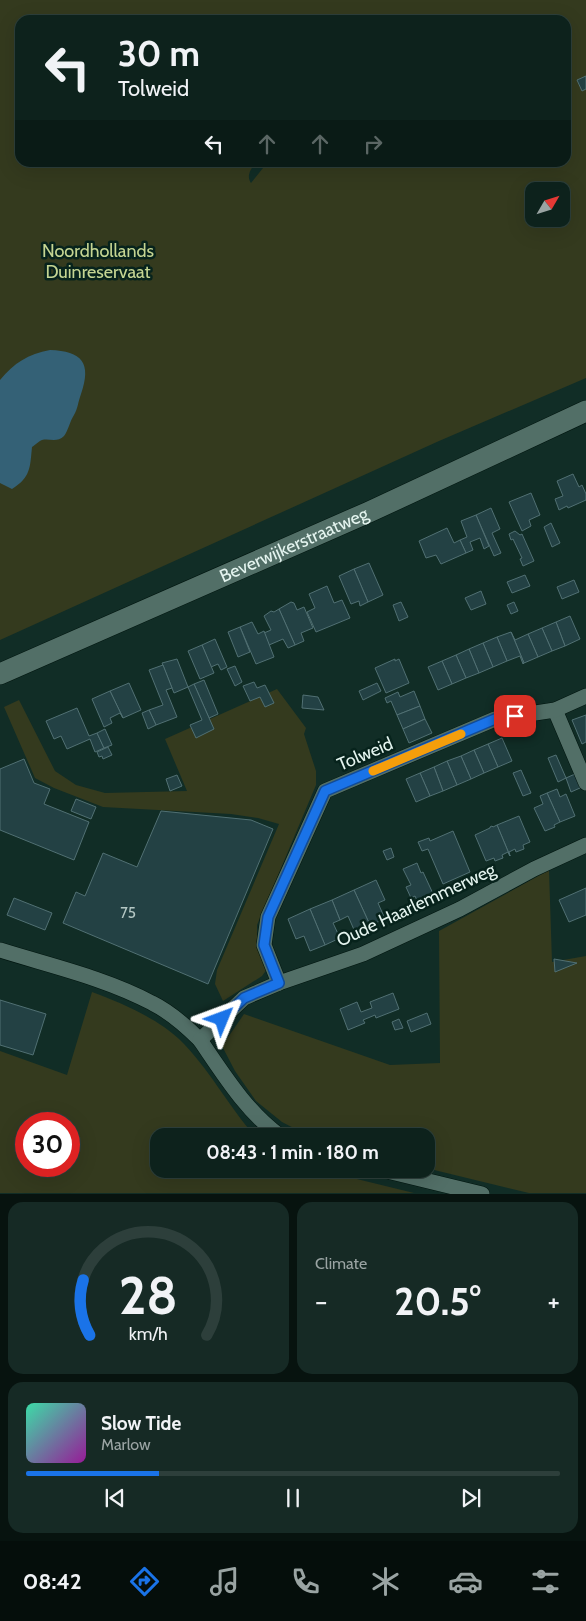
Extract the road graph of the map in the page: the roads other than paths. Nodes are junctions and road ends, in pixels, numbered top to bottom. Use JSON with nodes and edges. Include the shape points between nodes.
{"nodes":[{"id":1,"x":586,"y":411,"type":"edge"},
{"id":2,"x":0,"y":674,"type":"edge"},
{"id":3,"x":586,"y":696,"type":"edge"},
{"id":4,"x":555,"y":710,"type":"junction"},
{"id":5,"x":586,"y":783,"type":"edge"},
{"id":6,"x":586,"y":844,"type":"edge"},
{"id":7,"x":0,"y":950,"type":"edge"},
{"id":8,"x":279,"y":983,"type":"junction"},
{"id":9,"x":200,"y":1040,"type":"junction"},
{"id":10,"x":269,"y":1128,"type":"edge"},
{"id":11,"x":416,"y":1178,"type":"edge"},
{"id":12,"x":482,"y":1194,"type":"edge"}],
"edges":[{"from":1,"to":2,"type":"main road","name":"Beverwijkerstraatweg","via":[[369,512]]},
{"from":3,"to":4,"type":"street","name":"Tolweid"},
{"from":4,"to":5,"type":"street"},
{"from":4,"to":8,"type":"street","name":"Tolweid","via":[[495,719],[325,791],[268,917],[264,945]]},
{"from":6,"to":8,"type":"street","name":"Oude Haarlemmerweg","via":[[460,909],[363,954]]},
{"from":7,"to":9,"type":"street","via":[[134,994],[170,1013]]},
{"from":8,"to":9,"type":"street","name":"Oude Haarlemmerweg","via":[[244,998]]},
{"from":9,"to":10,"type":"street","via":[[237,1094]]},
{"from":11,"to":12,"type":"street"}]}
